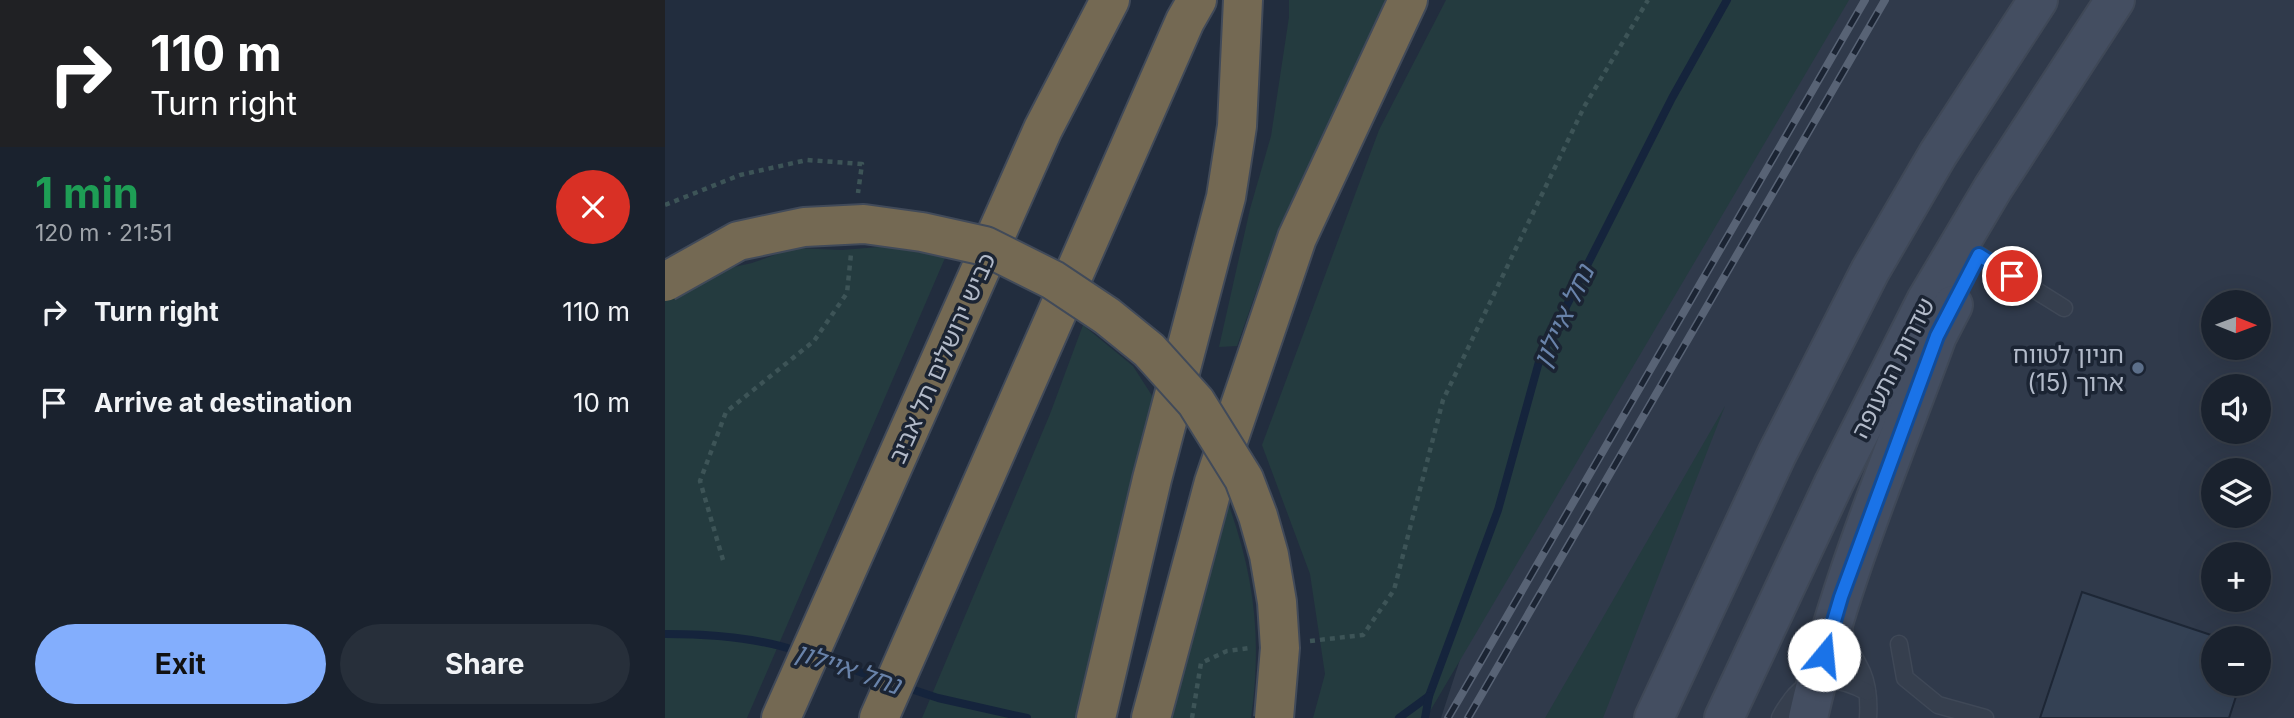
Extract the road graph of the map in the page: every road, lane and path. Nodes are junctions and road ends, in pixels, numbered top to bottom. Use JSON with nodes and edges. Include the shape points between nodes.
{"nodes":[{"id":1,"x":1110,"y":0,"type":"edge"},
{"id":2,"x":1197,"y":0,"type":"edge"},
{"id":3,"x":1243,"y":0,"type":"edge"},
{"id":4,"x":1408,"y":0,"type":"edge"},
{"id":5,"x":1649,"y":0,"type":"edge"},
{"id":6,"x":2038,"y":0,"type":"edge"},
{"id":7,"x":2115,"y":0,"type":"edge"},
{"id":8,"x":2073,"y":64,"type":"junction"},
{"id":9,"x":857,"y":203,"type":"dead end"},
{"id":10,"x":665,"y":205,"type":"edge"},
{"id":11,"x":853,"y":241,"type":"dead end"},
{"id":12,"x":1979,"y":255,"type":"junction"},
{"id":13,"x":665,"y":282,"type":"edge"},
{"id":14,"x":2064,"y":308,"type":"dead end"},
{"id":15,"x":723,"y":560,"type":"dead end"},
{"id":16,"x":1841,"y":597,"type":"junction"},
{"id":17,"x":1309,"y":641,"type":"dead end"},
{"id":18,"x":1899,"y":644,"type":"dead end"},
{"id":19,"x":1254,"y":648,"type":"dead end"},
{"id":20,"x":1817,"y":680,"type":"junction"},
{"id":21,"x":1867,"y":692,"type":"junction"},
{"id":22,"x":781,"y":718,"type":"edge"},
{"id":23,"x":879,"y":718,"type":"edge"},
{"id":24,"x":1096,"y":718,"type":"edge"},
{"id":25,"x":1151,"y":718,"type":"edge"},
{"id":26,"x":1192,"y":718,"type":"edge"},
{"id":27,"x":1274,"y":718,"type":"edge"},
{"id":28,"x":1654,"y":718,"type":"edge"},
{"id":29,"x":1724,"y":718,"type":"edge"},
{"id":30,"x":1780,"y":718,"type":"edge"},
{"id":31,"x":1808,"y":718,"type":"edge"},
{"id":32,"x":1868,"y":718,"type":"edge"},
{"id":33,"x":1985,"y":718,"type":"edge"}],
"edges":[{"from":1,"to":22,"type":"highway","name":"כביש ירושלים תל אביב","via":[[1043,129]]},
{"from":2,"to":23,"type":"highway"},
{"from":3,"to":24,"type":"highway","via":[[1237,126],[1226,197],[1152,479]]},
{"from":4,"to":25,"type":"highway","via":[[1297,238],[1214,482]]},
{"from":5,"to":17,"type":"path","via":[[1584,107],[1443,400],[1394,590],[1363,635]]},
{"from":6,"to":28,"type":"main road","via":[[1938,154],[1870,271],[1777,454]]},
{"from":7,"to":8,"type":"main road","name":"שדרות התעופה"},
{"from":8,"to":12,"type":"main road"},
{"from":8,"to":29,"type":"main road","name":"שדרות התעופה","via":[[1927,302],[1834,482]]},
{"from":9,"to":10,"type":"path","via":[[862,164],[807,160],[740,175]]},
{"from":11,"to":15,"type":"path","via":[[846,293],[814,341],[726,412],[700,481]]},
{"from":12,"to":14,"type":"lane"},
{"from":12,"to":16,"type":"main road","via":[[1937,336]]},
{"from":13,"to":27,"type":"highway","bridge":true,"via":[[738,241],[804,227],[864,224],[985,246],[1053,280],[1107,316],[1149,350],[1196,402],[1244,479],[1277,602],[1280,648]]},
{"from":16,"to":20,"type":"main road"},
{"from":16,"to":21,"type":"lane","via":[[1851,656]]},
{"from":18,"to":33,"type":"lane","via":[[1905,678],[1938,705]]},
{"from":19,"to":26,"type":"path","via":[[1227,651],[1201,663]]},
{"from":20,"to":21,"type":"lane","via":[[1836,679]]},
{"from":20,"to":30,"type":"lane","via":[[1797,693]]},
{"from":20,"to":31,"type":"main road"},
{"from":21,"to":32,"type":"lane"}]}
